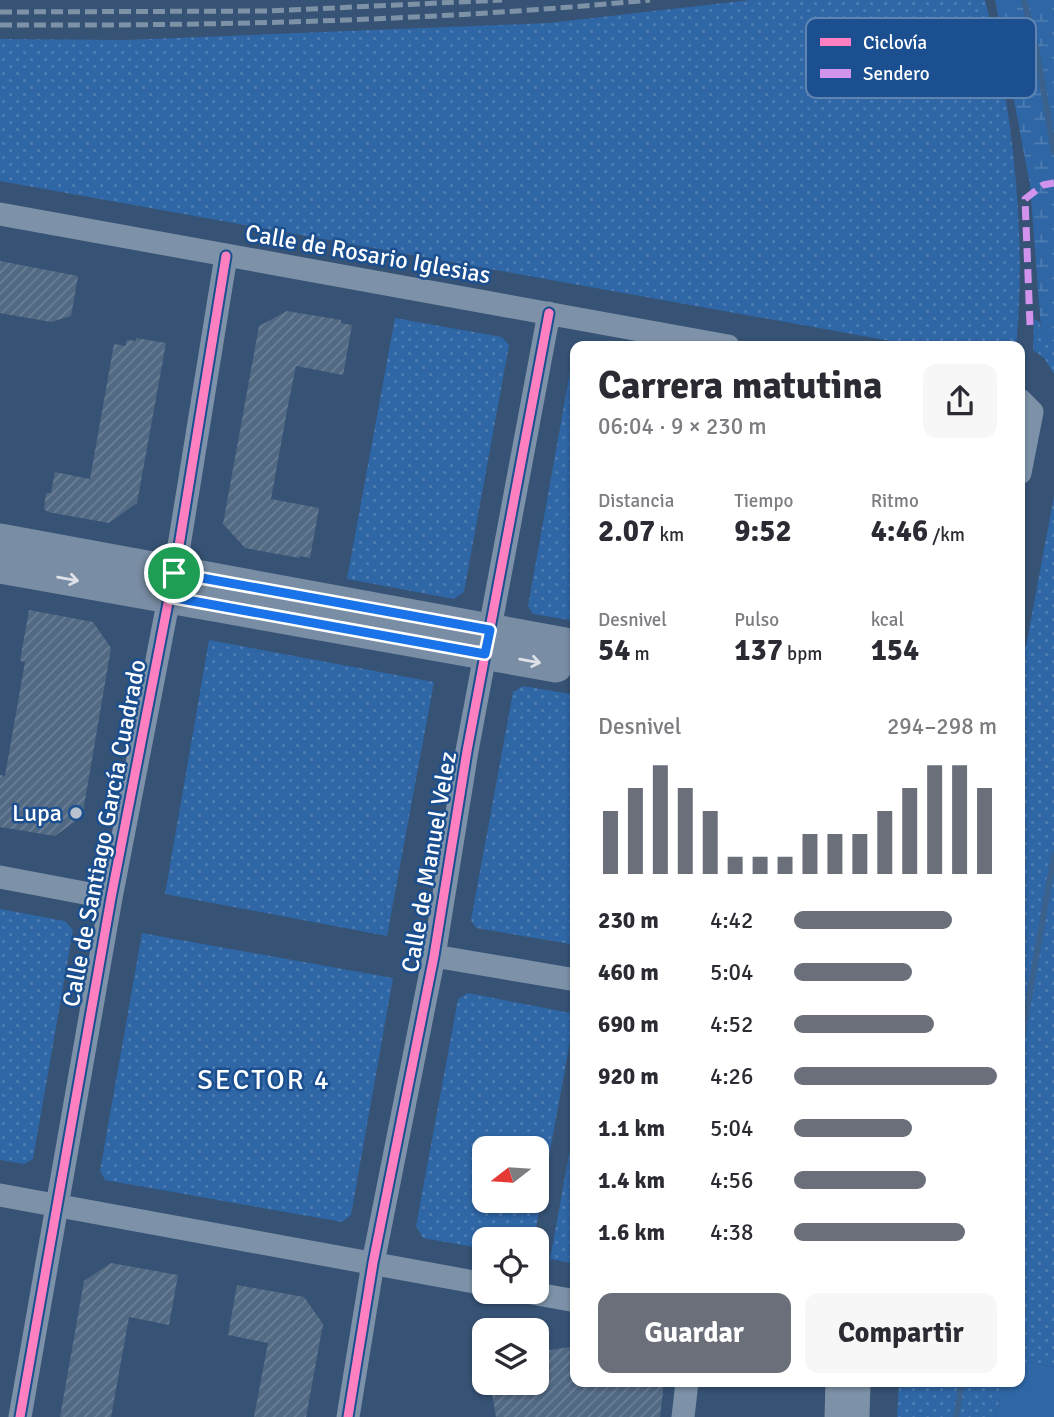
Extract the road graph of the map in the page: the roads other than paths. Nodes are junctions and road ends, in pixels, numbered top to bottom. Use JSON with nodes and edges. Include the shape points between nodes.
{"nodes":[{"id":1,"x":0,"y":214,"type":"edge"},
{"id":2,"x":226,"y":256,"type":"junction"},
{"id":3,"x":549,"y":313,"type":"junction"},
{"id":4,"x":700,"y":341,"type":"edge"},
{"id":5,"x":0,"y":540,"type":"edge"},
{"id":6,"x":0,"y":567,"type":"edge"},
{"id":7,"x":172,"y":585,"type":"junction"},
{"id":8,"x":487,"y":642,"type":"junction"},
{"id":9,"x":570,"y":646,"type":"edge"},
{"id":10,"x":570,"y":667,"type":"edge"},
{"id":11,"x":0,"y":877,"type":"edge"},
{"id":12,"x":111,"y":898,"type":"junction"},
{"id":13,"x":433,"y":956,"type":"junction"},
{"id":14,"x":570,"y":979,"type":"edge"},
{"id":15,"x":0,"y":1195,"type":"edge"},
{"id":16,"x":55,"y":1205,"type":"junction"},
{"id":17,"x":373,"y":1264,"type":"junction"},
{"id":18,"x":472,"y":1282,"type":"edge"},
{"id":19,"x":549,"y":1296,"type":"edge"},
{"id":20,"x":570,"y":1300,"type":"edge"},
{"id":21,"x":686,"y":1387,"type":"edge"},
{"id":22,"x":837,"y":1387,"type":"edge"},
{"id":23,"x":859,"y":1387,"type":"edge"},
{"id":24,"x":20,"y":1417,"type":"edge"},
{"id":25,"x":348,"y":1417,"type":"edge"},
{"id":26,"x":683,"y":1417,"type":"edge"},
{"id":27,"x":836,"y":1417,"type":"edge"},
{"id":28,"x":858,"y":1417,"type":"edge"}],
"edges":[{"from":1,"to":2,"type":"street","name":"Calle de Rosario Iglesias"},
{"from":2,"to":3,"type":"street","name":"Calle de Rosario Iglesias"},
{"from":2,"to":7,"type":"street","name":"Calle de Santiago García Cuadrado"},
{"from":3,"to":4,"type":"street","name":"Calle de Rosario Iglesias"},
{"from":3,"to":8,"type":"street","name":"Calle de Manuel Velez"},
{"from":5,"to":7,"type":"main road"},
{"from":6,"to":7,"type":"main road","one_way":true},
{"from":7,"to":8,"type":"main road"},
{"from":7,"to":12,"type":"street","name":"Calle de Santiago García Cuadrado"},
{"from":8,"to":9,"type":"main road"},
{"from":8,"to":10,"type":"main road","one_way":true},
{"from":8,"to":13,"type":"street","name":"Calle de Manuel Velez"},
{"from":11,"to":12,"type":"street"},
{"from":12,"to":16,"type":"street","name":"Calle de Santiago García Cuadrado"},
{"from":13,"to":14,"type":"street"},
{"from":13,"to":17,"type":"street","name":"Calle de Manuel Velez"},
{"from":15,"to":16,"type":"street"},
{"from":16,"to":17,"type":"street"},
{"from":16,"to":24,"type":"street","name":"Calle de Santiago García Cuadrado"},
{"from":17,"to":18,"type":"street"},
{"from":17,"to":25,"type":"street","name":"Calle de Manuel Velez"},
{"from":19,"to":20,"type":"street"},
{"from":21,"to":26,"type":"street"},
{"from":22,"to":27,"type":"street"},
{"from":23,"to":28,"type":"street"}]}
